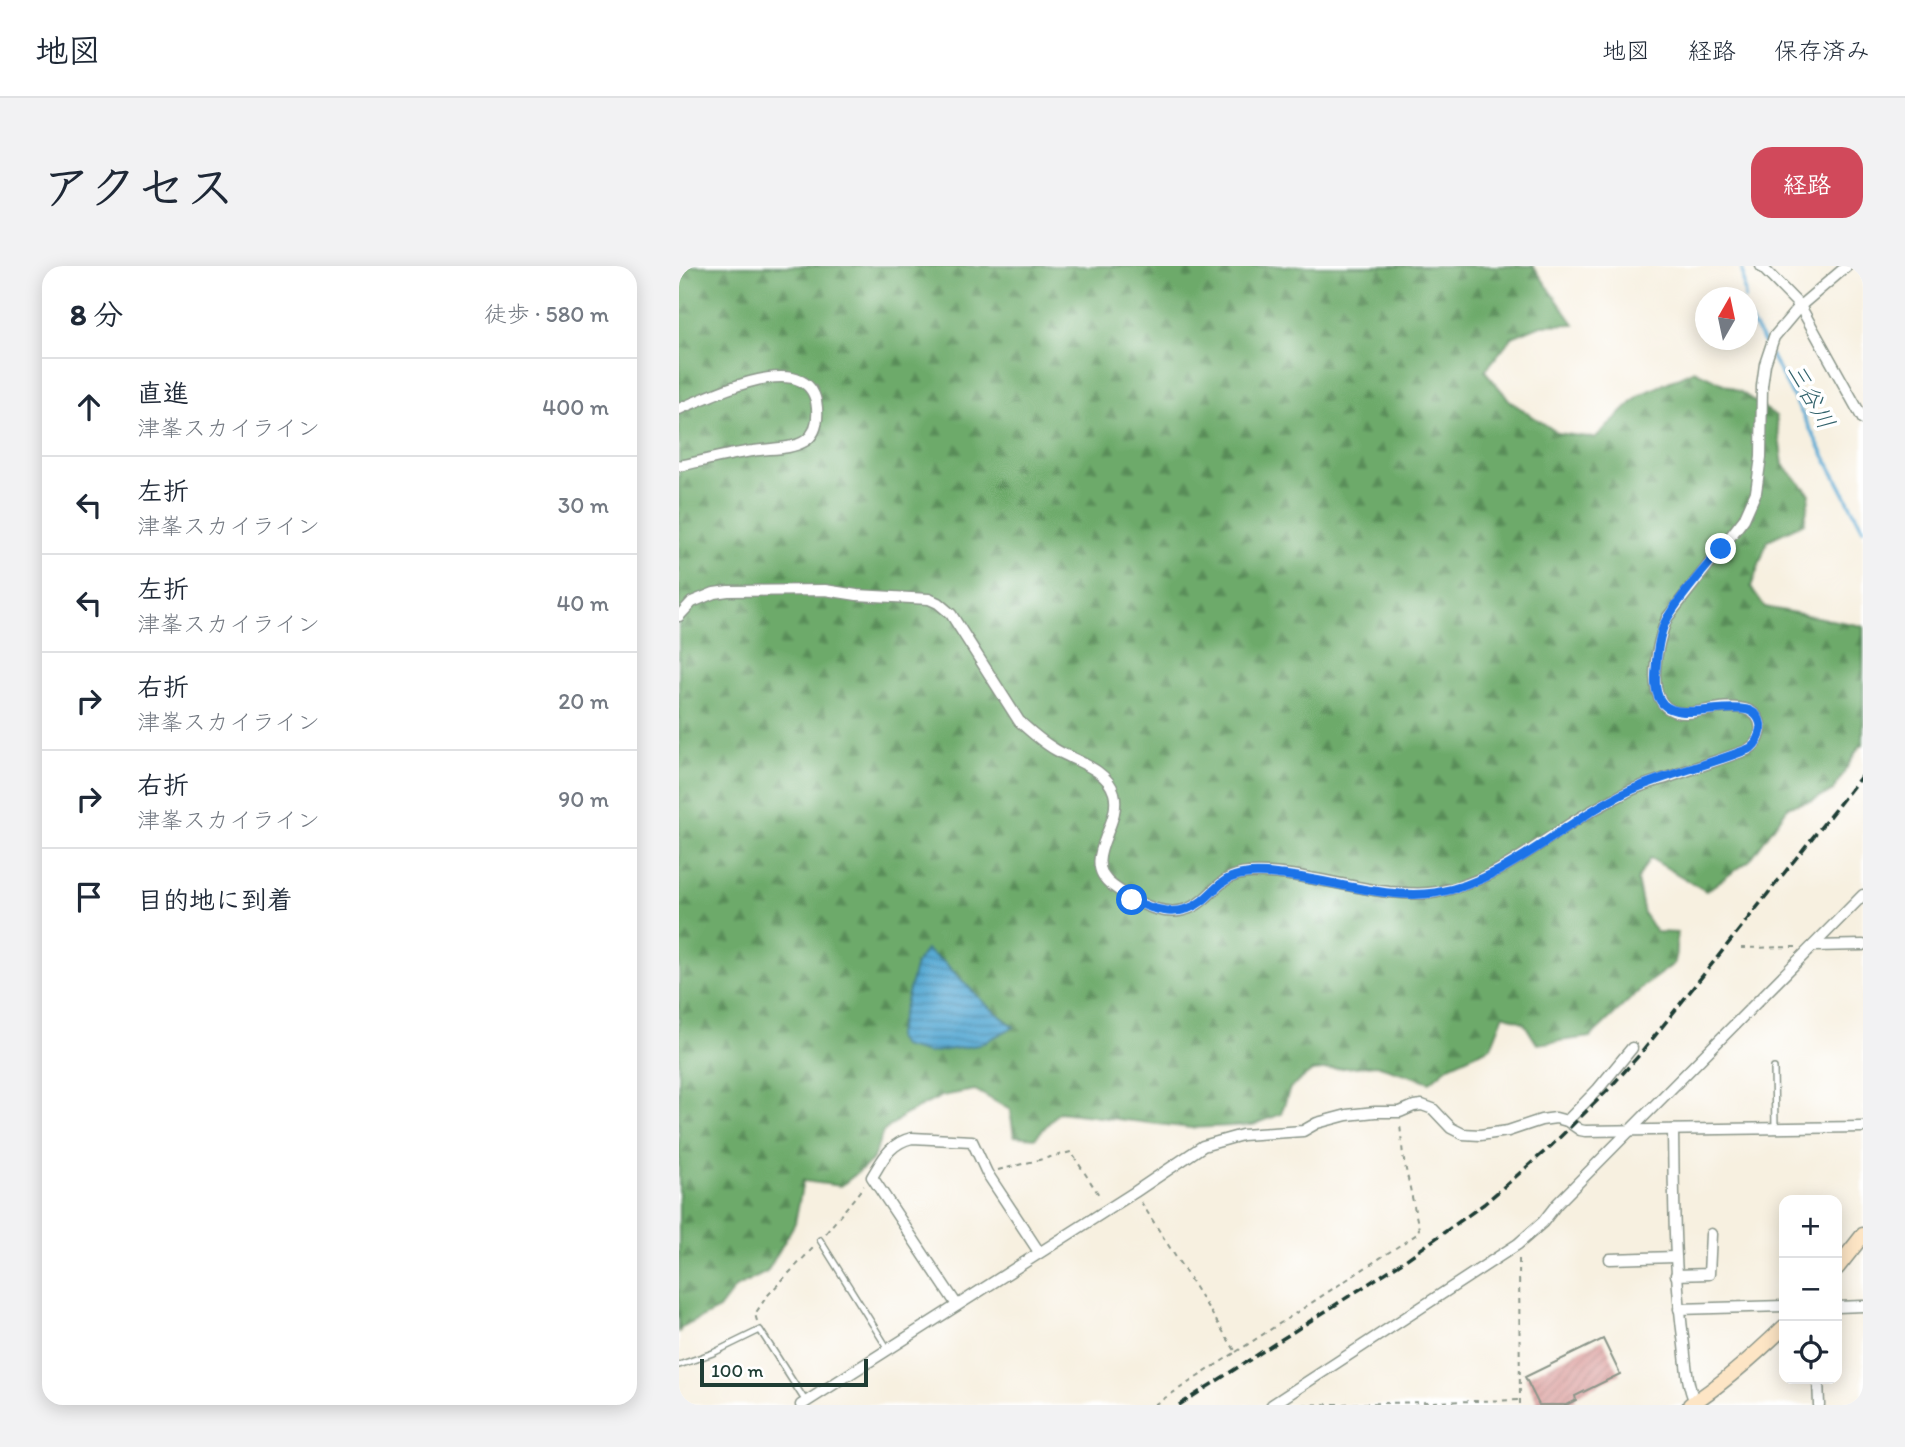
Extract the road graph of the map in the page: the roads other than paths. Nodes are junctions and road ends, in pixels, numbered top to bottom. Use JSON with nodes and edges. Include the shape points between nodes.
{"nodes":[{"id":1,"x":1761,"y":266,"type":"edge"},
{"id":2,"x":1847,"y":266,"type":"edge"},
{"id":3,"x":1800,"y":306,"type":"junction"},
{"id":4,"x":679,"y":409,"type":"edge"},
{"id":5,"x":1863,"y":419,"type":"edge"},
{"id":6,"x":679,"y":466,"type":"edge"},
{"id":7,"x":679,"y":616,"type":"edge"},
{"id":8,"x":1863,"y":895,"type":"edge"},
{"id":9,"x":1863,"y":945,"type":"edge"},
{"id":10,"x":1813,"y":946,"type":"junction"},
{"id":11,"x":1632,"y":1048,"type":"dead end"},
{"id":12,"x":1774,"y":1068,"type":"dead end"},
{"id":13,"x":1567,"y":1121,"type":"junction"},
{"id":14,"x":1863,"y":1127,"type":"edge"},
{"id":15,"x":1775,"y":1129,"type":"junction"},
{"id":16,"x":1672,"y":1130,"type":"junction"},
{"id":17,"x":1631,"y":1131,"type":"junction"},
{"id":18,"x":1711,"y":1234,"type":"dead end"},
{"id":19,"x":1863,"y":1235,"type":"edge"},
{"id":20,"x":820,"y":1240,"type":"road end"},
{"id":21,"x":1039,"y":1252,"type":"junction"},
{"id":22,"x":1675,"y":1257,"type":"junction"},
{"id":23,"x":1610,"y":1259,"type":"dead end"},
{"id":24,"x":1842,"y":1262,"type":"edge"},
{"id":25,"x":1676,"y":1275,"type":"junction"},
{"id":26,"x":957,"y":1305,"type":"junction"},
{"id":27,"x":1779,"y":1306,"type":"edge"},
{"id":28,"x":1842,"y":1307,"type":"edge"},
{"id":29,"x":1863,"y":1307,"type":"edge"},
{"id":30,"x":1679,"y":1309,"type":"junction"},
{"id":31,"x":1779,"y":1332,"type":"edge"},
{"id":32,"x":888,"y":1349,"type":"junction"},
{"id":33,"x":679,"y":1365,"type":"edge"},
{"id":34,"x":1818,"y":1384,"type":"edge"},
{"id":35,"x":804,"y":1403,"type":"edge"},
{"id":36,"x":1693,"y":1404,"type":"edge"},
{"id":37,"x":1272,"y":1405,"type":"edge"},
{"id":38,"x":1819,"y":1405,"type":"edge"}],
"edges":[{"from":1,"to":3,"type":"street"},
{"from":2,"to":3,"type":"street"},
{"from":3,"to":5,"type":"street"},
{"from":3,"to":7,"type":"street","via":[[1774,337],[1765,364],[1756,492],[1744,519],[1667,618],[1660,635],[1655,680],[1663,704],[1674,711],[1751,711],[1760,723],[1757,743],[1631,790],[1498,872],[1472,883],[1435,893],[1406,894],[1247,873],[1223,881],[1204,900],[1184,909],[1146,907],[1110,884],[1100,871],[1100,855],[1115,807],[1111,786],[1019,720],[951,614],[938,603],[825,590],[728,591],[692,602]]},
{"from":4,"to":6,"type":"street","via":[[753,380],[776,376],[805,384],[814,394],[818,413],[814,431],[802,443]]},
{"from":8,"to":10,"type":"street"},
{"from":9,"to":10,"type":"street"},
{"from":10,"to":17,"type":"street"},
{"from":11,"to":13,"type":"street"},
{"from":12,"to":15,"type":"lane"},
{"from":13,"to":17,"type":"street","via":[[1585,1131]]},
{"from":13,"to":21,"type":"street","via":[[1556,1118],[1508,1131],[1463,1134],[1422,1105],[1401,1112],[1347,1115],[1303,1131],[1242,1135],[1203,1146]]},
{"from":14,"to":15,"type":"street"},
{"from":15,"to":16,"type":"street"},
{"from":16,"to":17,"type":"street"},
{"from":16,"to":22,"type":"street"},
{"from":17,"to":37,"type":"street","via":[[1518,1244]]},
{"from":18,"to":25,"type":"street","via":[[1709,1274]]},
{"from":19,"to":24,"type":"main road"},
{"from":20,"to":32,"type":"lane"},
{"from":21,"to":26,"type":"street"},
{"from":21,"to":26,"type":"street","via":[[972,1141],[912,1138],[892,1146],[872,1177]]},
{"from":22,"to":23,"type":"street"},
{"from":22,"to":25,"type":"street"},
{"from":25,"to":30,"type":"street"},
{"from":26,"to":32,"type":"street"},
{"from":27,"to":30,"type":"street"},
{"from":28,"to":29,"type":"street"},
{"from":30,"to":36,"type":"street"},
{"from":31,"to":36,"type":"main road"},
{"from":32,"to":35,"type":"street"},
{"from":33,"to":35,"type":"lane","via":[[760,1330]]},
{"from":34,"to":38,"type":"street"}]}
